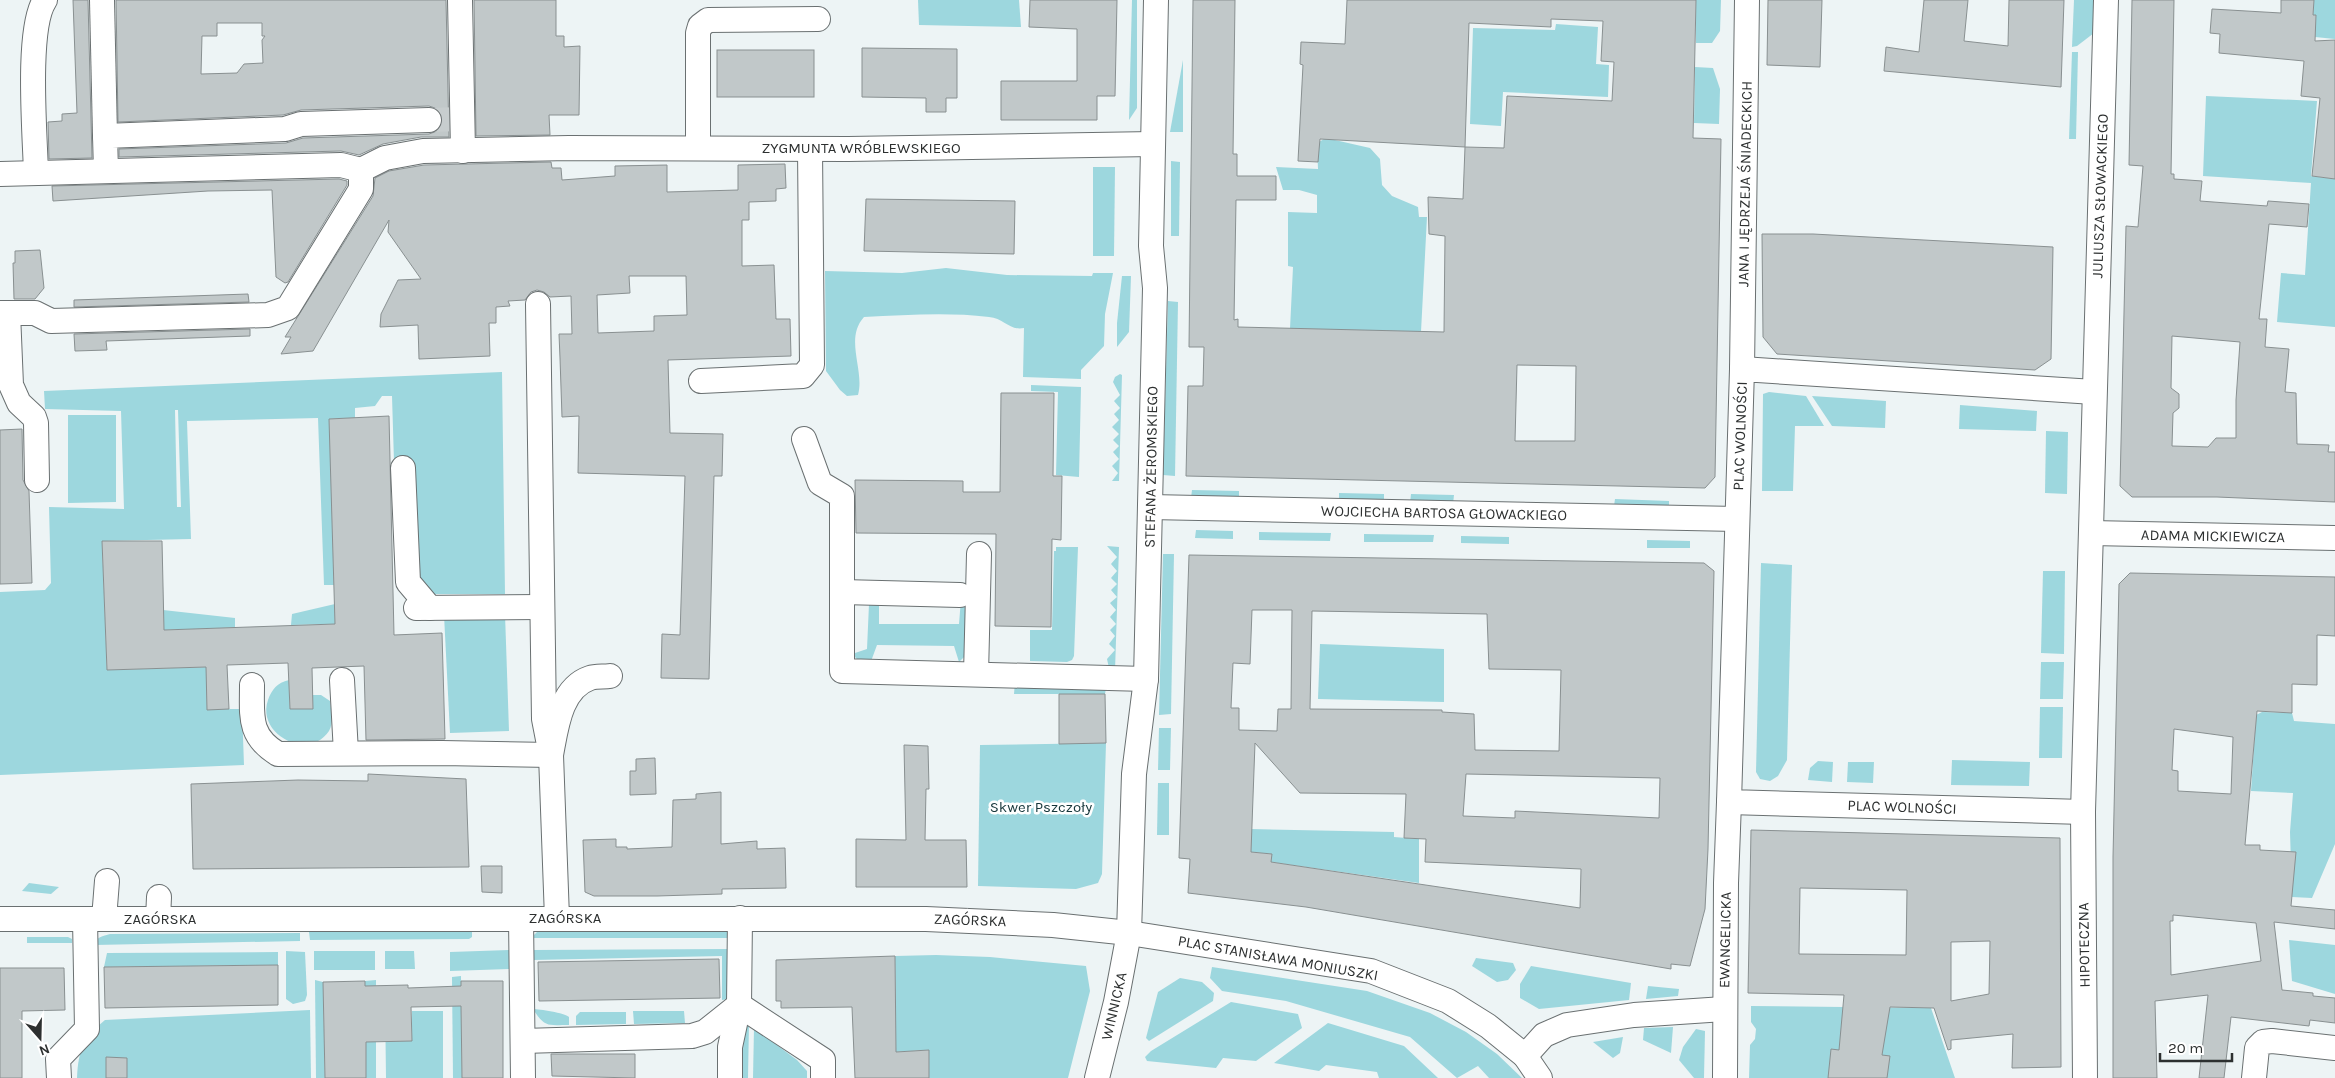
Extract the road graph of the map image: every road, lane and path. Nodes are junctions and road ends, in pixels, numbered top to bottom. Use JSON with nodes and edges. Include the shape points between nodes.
{"nodes":[{"id":1,"x":45,"y":0,"type":"edge"},
{"id":2,"x":102,"y":0,"type":"edge"},
{"id":3,"x":460,"y":0,"type":"edge"},
{"id":4,"x":1156,"y":0,"type":"edge"},
{"id":5,"x":1747,"y":0,"type":"edge"},
{"id":6,"x":2106,"y":0,"type":"edge"},
{"id":7,"x":818,"y":19,"type":"dead end"},
{"id":8,"x":430,"y":120,"type":"tunnel mouth"},
{"id":9,"x":105,"y":136,"type":"junction"},
{"id":10,"x":1153,"y":144,"type":"junction"},
{"id":11,"x":698,"y":148,"type":"junction"},
{"id":12,"x":810,"y":148,"type":"junction"},
{"id":13,"x":463,"y":151,"type":"junction"},
{"id":14,"x":361,"y":170,"type":"junction"},
{"id":15,"x":106,"y":171,"type":"junction"},
{"id":16,"x":36,"y":173,"type":"junction"},
{"id":17,"x":0,"y":174,"type":"edge"},
{"id":18,"x":538,"y":304,"type":"dead end"},
{"id":19,"x":4,"y":313,"type":"edge"},
{"id":20,"x":1742,"y":369,"type":"junction"},
{"id":21,"x":701,"y":381,"type":"dead end"},
{"id":22,"x":2094,"y":392,"type":"junction"},
{"id":23,"x":804,"y":439,"type":"dead end"},
{"id":24,"x":403,"y":468,"type":"dead end"},
{"id":25,"x":37,"y":480,"type":"dead end"},
{"id":26,"x":1150,"y":507,"type":"junction"},
{"id":27,"x":1737,"y":520,"type":"junction"},
{"id":28,"x":2091,"y":532,"type":"junction"},
{"id":29,"x":2335,"y":538,"type":"edge"},
{"id":30,"x":979,"y":554,"type":"dead end"},
{"id":31,"x":842,"y":592,"type":"junction"},
{"id":32,"x":960,"y":595,"type":"dead end"},
{"id":33,"x":541,"y":607,"type":"junction"},
{"id":34,"x":976,"y":674,"type":"junction"},
{"id":35,"x":610,"y":676,"type":"dead end"},
{"id":36,"x":1146,"y":678,"type":"junction"},
{"id":37,"x":342,"y":680,"type":"dead end"},
{"id":38,"x":252,"y":685,"type":"dead end"},
{"id":39,"x":346,"y":753,"type":"junction"},
{"id":40,"x":550,"y":756,"type":"junction"},
{"id":41,"x":1729,"y":802,"type":"junction"},
{"id":42,"x":2083,"y":812,"type":"junction"},
{"id":43,"x":107,"y":881,"type":"dead end"},
{"id":44,"x":3,"y":916,"type":"edge"},
{"id":45,"x":557,"y":918,"type":"junction"},
{"id":46,"x":740,"y":918,"type":"junction"},
{"id":47,"x":94,"y":919,"type":"junction"},
{"id":48,"x":521,"y":919,"type":"junction"},
{"id":49,"x":1129,"y":933,"type":"junction"},
{"id":50,"x":739,"y":1005,"type":"junction"},
{"id":51,"x":1724,"y":1010,"type":"junction"},
{"id":52,"x":524,"y":1041,"type":"junction"},
{"id":53,"x":2335,"y":1048,"type":"edge"},
{"id":54,"x":1525,"y":1056,"type":"junction"},
{"id":55,"x":58,"y":1078,"type":"edge"},
{"id":56,"x":523,"y":1078,"type":"edge"},
{"id":57,"x":730,"y":1078,"type":"edge"},
{"id":58,"x":823,"y":1078,"type":"edge"},
{"id":59,"x":1097,"y":1078,"type":"edge"},
{"id":60,"x":1540,"y":1078,"type":"edge"},
{"id":61,"x":1725,"y":1078,"type":"edge"},
{"id":62,"x":2085,"y":1078,"type":"edge"},
{"id":63,"x":2254,"y":1078,"type":"edge"}],
"edges":[{"from":1,"to":16,"type":"street","via":[[40,8],[34,40]]},
{"from":2,"to":9,"type":"street"},
{"from":3,"to":13,"type":"street","via":[[459,119]]},
{"from":4,"to":10,"type":"street","name":"STEFANA ŻEROMSKIEGO"},
{"from":5,"to":20,"type":"street","name":"JANA I JĘDRZEJA ŚNIADECKICH"},
{"from":6,"to":22,"type":"street","name":"JULIUSZA SŁOWACKIEGO"},
{"from":7,"to":11,"type":"street","via":[[704,22],[698,33]]},
{"from":8,"to":9,"type":"street"},
{"from":9,"to":15,"type":"street"},
{"from":10,"to":12,"type":"street","name":"ZYGMUNTA WRÓBLEWSKIEGO"},
{"from":10,"to":26,"type":"street","name":"STEFANA ŻEROMSKIEGO","via":[[1151,246],[1155,288]]},
{"from":11,"to":12,"type":"street","name":"ZYGMUNTA WRÓBLEWSKIEGO"},
{"from":11,"to":13,"type":"street","name":"ZYGMUNTA WRÓBLEWSKIEGO"},
{"from":12,"to":21,"type":"street","via":[[812,365],[803,376]]},
{"from":13,"to":14,"type":"street","name":"ZYGMUNTA WRÓBLEWSKIEGO","via":[[423,151],[385,158]]},
{"from":14,"to":15,"type":"street","via":[[341,165]]},
{"from":14,"to":19,"type":"street","via":[[361,189],[288,308],[268,315],[51,321],[35,313]]},
{"from":15,"to":16,"type":"street"},
{"from":16,"to":17,"type":"street"},
{"from":18,"to":33,"type":"street"},
{"from":19,"to":25,"type":"street","via":[[11,386],[19,403],[34,417],[36,424]]},
{"from":20,"to":22,"type":"street","name":"PLAC WOLNOŚCI"},
{"from":20,"to":27,"type":"street","name":"PLAC WOLNOŚCI"},
{"from":22,"to":28,"type":"street"},
{"from":23,"to":31,"type":"street","via":[[820,483],[842,496]]},
{"from":24,"to":33,"type":"street","via":[[408,582],[421,608]]},
{"from":26,"to":27,"type":"street","name":"WOJCIECHA BARTOSA GŁOWACKIEGO"},
{"from":26,"to":36,"type":"street","name":"STEFANA ŻEROMSKIEGO"},
{"from":27,"to":41,"type":"street","name":"PLAC WOLNOŚCI"},
{"from":28,"to":29,"type":"street","name":"ADAMA MICKIEWICZA"},
{"from":28,"to":42,"type":"street"},
{"from":30,"to":34,"type":"street"},
{"from":31,"to":32,"type":"street"},
{"from":31,"to":34,"type":"street","via":[[842,671]]},
{"from":33,"to":40,"type":"street","via":[[544,719]]},
{"from":34,"to":36,"type":"street"},
{"from":35,"to":40,"type":"street","via":[[590,678],[573,690],[561,710]]},
{"from":36,"to":49,"type":"street","name":"STEFANA ŻEROMSKIEGO","via":[[1134,774]]},
{"from":37,"to":39,"type":"street"},
{"from":38,"to":39,"type":"street","via":[[254,729],[265,746],[278,754]]},
{"from":39,"to":40,"type":"street"},
{"from":40,"to":45,"type":"street"},
{"from":41,"to":42,"type":"street","name":"PLAC WOLNOŚCI"},
{"from":41,"to":51,"type":"street","name":"EWANGELICKA"},
{"from":42,"to":62,"type":"street","name":"HIPOTECZNA"},
{"from":43,"to":47,"type":"street"},
{"from":44,"to":47,"type":"street","name":"ZAGÓRSKA"},
{"from":45,"to":46,"type":"street","name":"ZAGÓRSKA"},
{"from":45,"to":48,"type":"street","name":"ZAGÓRSKA"},
{"from":46,"to":49,"type":"street","name":"ZAGÓRSKA","via":[[973,920]]},
{"from":46,"to":50,"type":"street"},
{"from":47,"to":48,"type":"street","name":"ZAGÓRSKA","via":[[158,908]]},
{"from":47,"to":55,"type":"street","via":[[87,1029],[58,1059]]},
{"from":48,"to":52,"type":"street"},
{"from":49,"to":54,"type":"street","name":"PLAC STANISŁAWA MONIUSZKI","via":[[1371,971],[1448,1001],[1488,1026]]},
{"from":49,"to":59,"type":"street","name":"WINNICKA"},
{"from":50,"to":52,"type":"street","via":[[705,1032],[692,1036]]},
{"from":50,"to":57,"type":"street","via":[[730,1047]]},
{"from":50,"to":58,"type":"street","via":[[823,1060]]},
{"from":51,"to":54,"type":"street","via":[[1634,1016],[1567,1025],[1544,1035]]},
{"from":51,"to":61,"type":"street","name":"EWANGELICKA"},
{"from":52,"to":56,"type":"street"},
{"from":53,"to":63,"type":"street","via":[[2263,1042],[2257,1048]]},
{"from":54,"to":60,"type":"street","name":"PLAC STANISŁAWA MONIUSZKI"}]}
